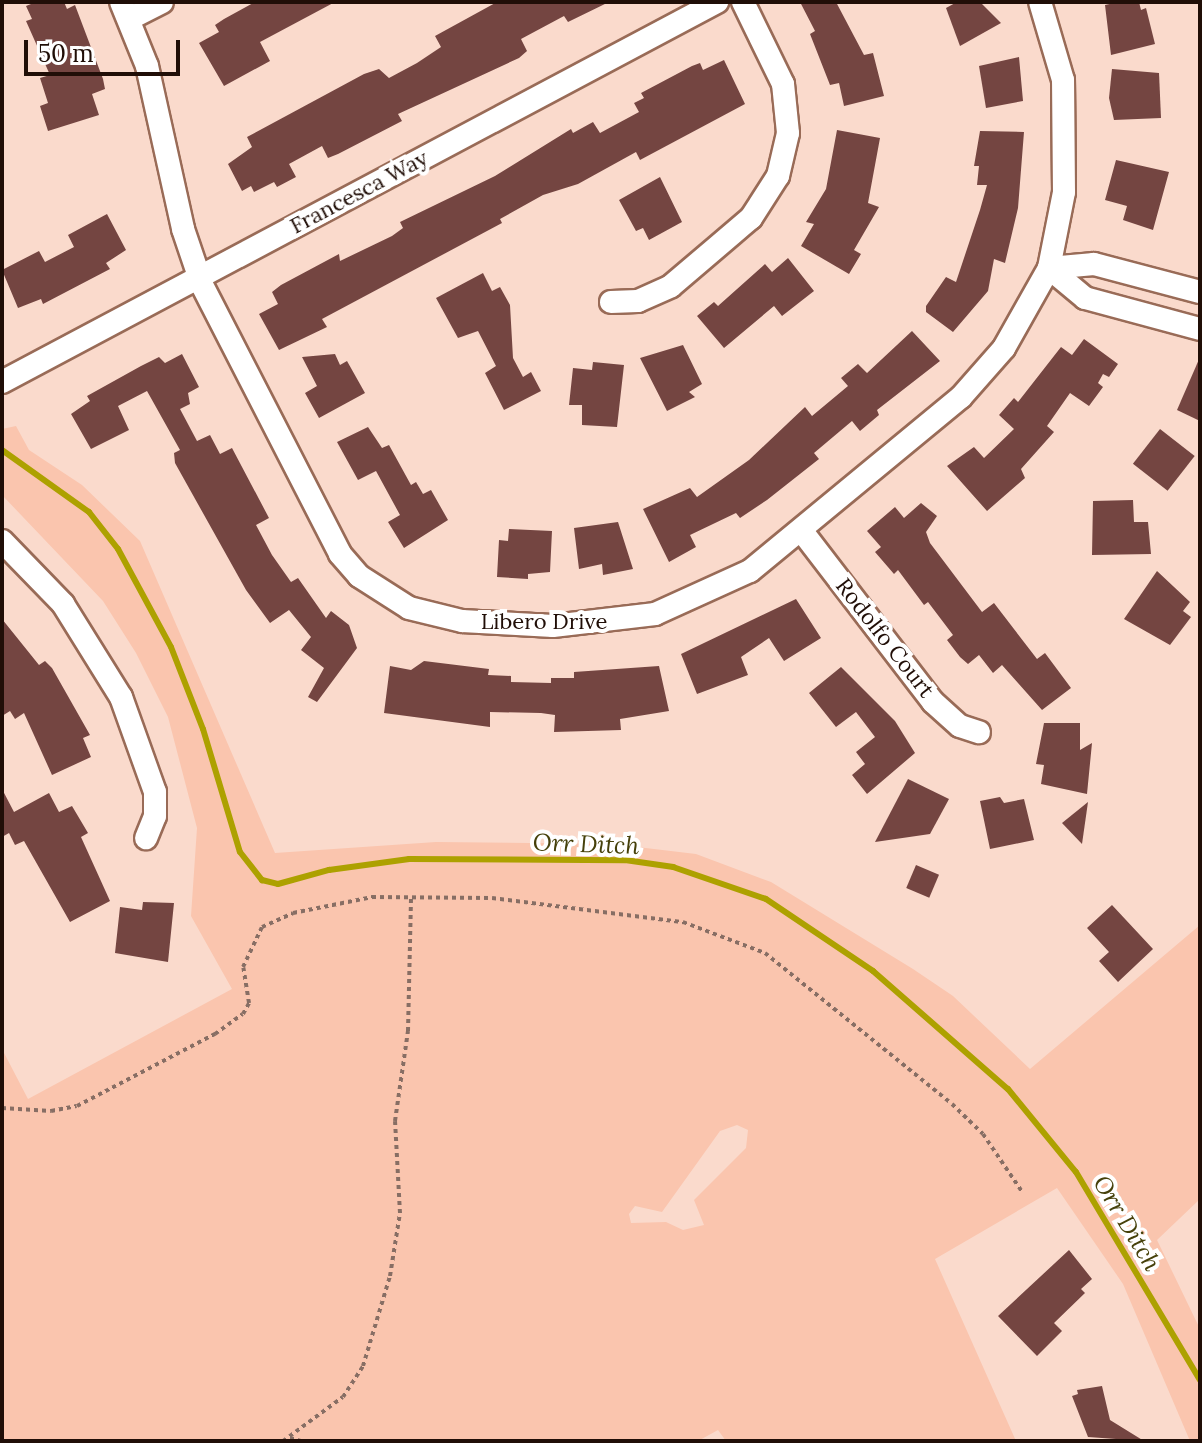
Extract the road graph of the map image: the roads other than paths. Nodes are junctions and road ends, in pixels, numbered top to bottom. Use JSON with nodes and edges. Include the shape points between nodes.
{"nodes":[{"id":1,"x":162,"y":2,"type":"edge"},
{"id":2,"x":717,"y":2,"type":"edge"},
{"id":3,"x":743,"y":2,"type":"edge"},
{"id":4,"x":1040,"y":2,"type":"edge"},
{"id":5,"x":125,"y":11,"type":"edge"},
{"id":6,"x":1049,"y":268,"type":"junction"},
{"id":7,"x":199,"y":277,"type":"junction"},
{"id":8,"x":1200,"y":292,"type":"edge"},
{"id":9,"x":611,"y":302,"type":"dead end"},
{"id":10,"x":1200,"y":329,"type":"edge"},
{"id":11,"x":2,"y":382,"type":"edge"},
{"id":12,"x":801,"y":530,"type":"junction"},
{"id":13,"x":2,"y":541,"type":"edge"},
{"id":14,"x":979,"y":732,"type":"dead end"},
{"id":15,"x":146,"y":838,"type":"dead end"}],
"edges":[{"from":1,"to":5,"type":"street"},
{"from":2,"to":7,"type":"street","name":"Francesca Way"},
{"from":3,"to":9,"type":"street","via":[[783,84],[788,133],[778,176],[751,218],[671,286],[638,301]]},
{"from":4,"to":6,"type":"street","name":"Libero Drive","via":[[1058,47],[1067,110],[1064,192]]},
{"from":5,"to":7,"type":"street","name":"Libero Drive","via":[[147,66],[183,229]]},
{"from":6,"to":8,"type":"street","via":[[1094,264]]},
{"from":6,"to":10,"type":"street","via":[[1085,298]]},
{"from":6,"to":12,"type":"street","name":"Libero Drive","via":[[1022,320],[984,372]]},
{"from":7,"to":11,"type":"street","name":"Francesca Way"},
{"from":7,"to":12,"type":"street","name":"Libero Drive","via":[[340,554],[359,576],[409,608],[477,622],[553,626],[622,621],[717,590]]},
{"from":12,"to":14,"type":"street","name":"Rodolfo Court","via":[[933,702],[960,726]]},
{"from":13,"to":15,"type":"street","via":[[63,604],[121,697],[155,792],[155,816]]}]}
